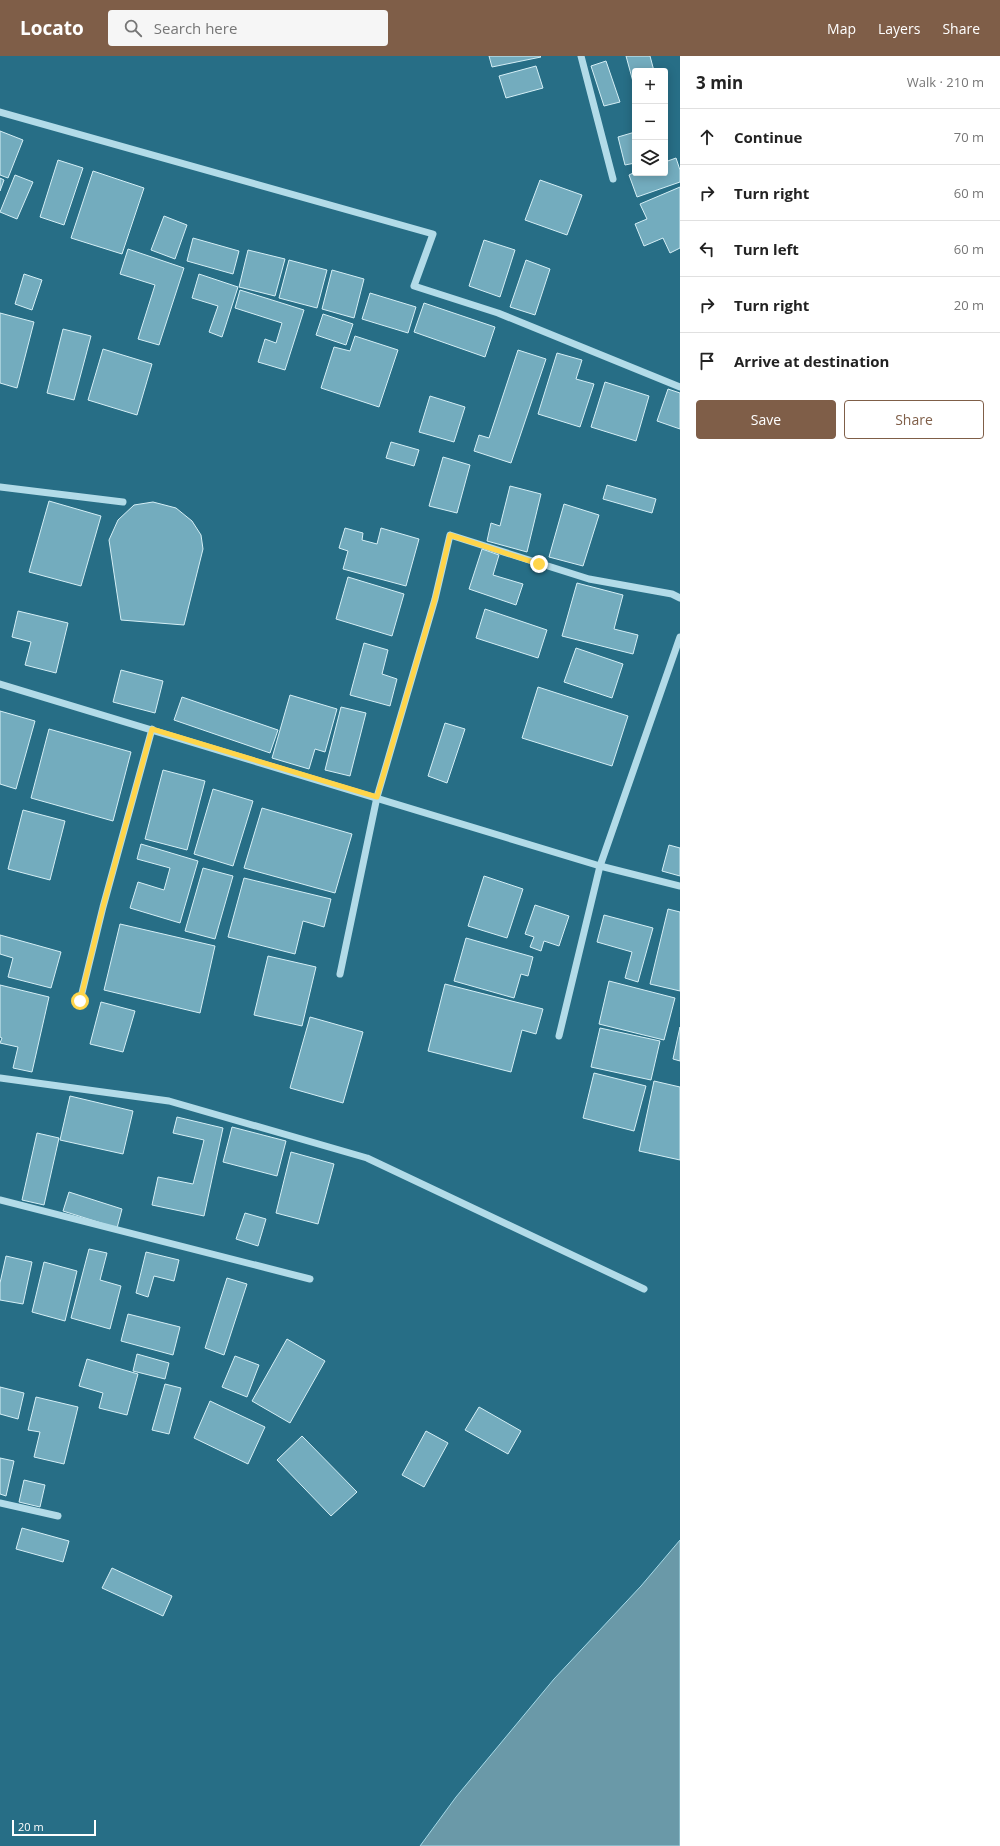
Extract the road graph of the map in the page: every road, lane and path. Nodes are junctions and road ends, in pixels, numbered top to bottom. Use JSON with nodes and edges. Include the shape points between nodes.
{"nodes":[{"id":1,"x":581,"y":56,"type":"edge"},
{"id":2,"x":0,"y":112,"type":"edge"},
{"id":3,"x":613,"y":179,"type":"dead end"},
{"id":4,"x":680,"y":387,"type":"edge"},
{"id":5,"x":0,"y":487,"type":"edge"},
{"id":6,"x":123,"y":502,"type":"dead end"},
{"id":7,"x":680,"y":598,"type":"edge"},
{"id":8,"x":680,"y":637,"type":"edge"},
{"id":9,"x":0,"y":684,"type":"edge"},
{"id":10,"x":152,"y":729,"type":"junction"},
{"id":11,"x":377,"y":797,"type":"junction"},
{"id":12,"x":600,"y":866,"type":"junction"},
{"id":13,"x":680,"y":886,"type":"edge"},
{"id":14,"x":340,"y":974,"type":"dead end"},
{"id":15,"x":80,"y":1001,"type":"dead end"},
{"id":16,"x":559,"y":1036,"type":"dead end"},
{"id":17,"x":0,"y":1078,"type":"edge"},
{"id":18,"x":0,"y":1200,"type":"edge"},
{"id":19,"x":310,"y":1279,"type":"dead end"},
{"id":20,"x":644,"y":1289,"type":"dead end"},
{"id":21,"x":0,"y":1503,"type":"edge"},
{"id":22,"x":58,"y":1516,"type":"dead end"}],
"edges":[{"from":1,"to":3,"type":"street"},
{"from":2,"to":4,"type":"street","via":[[432,234],[414,286],[498,313]]},
{"from":5,"to":6,"type":"street"},
{"from":7,"to":11,"type":"street","via":[[672,594],[589,579],[450,535],[435,599]]},
{"from":8,"to":12,"type":"street"},
{"from":9,"to":10,"type":"street"},
{"from":10,"to":11,"type":"street"},
{"from":10,"to":15,"type":"street"},
{"from":11,"to":12,"type":"street"},
{"from":11,"to":14,"type":"street"},
{"from":12,"to":13,"type":"street"},
{"from":12,"to":16,"type":"street"},
{"from":17,"to":20,"type":"street","via":[[169,1101],[367,1158]]},
{"from":18,"to":19,"type":"street"},
{"from":21,"to":22,"type":"street"}]}
